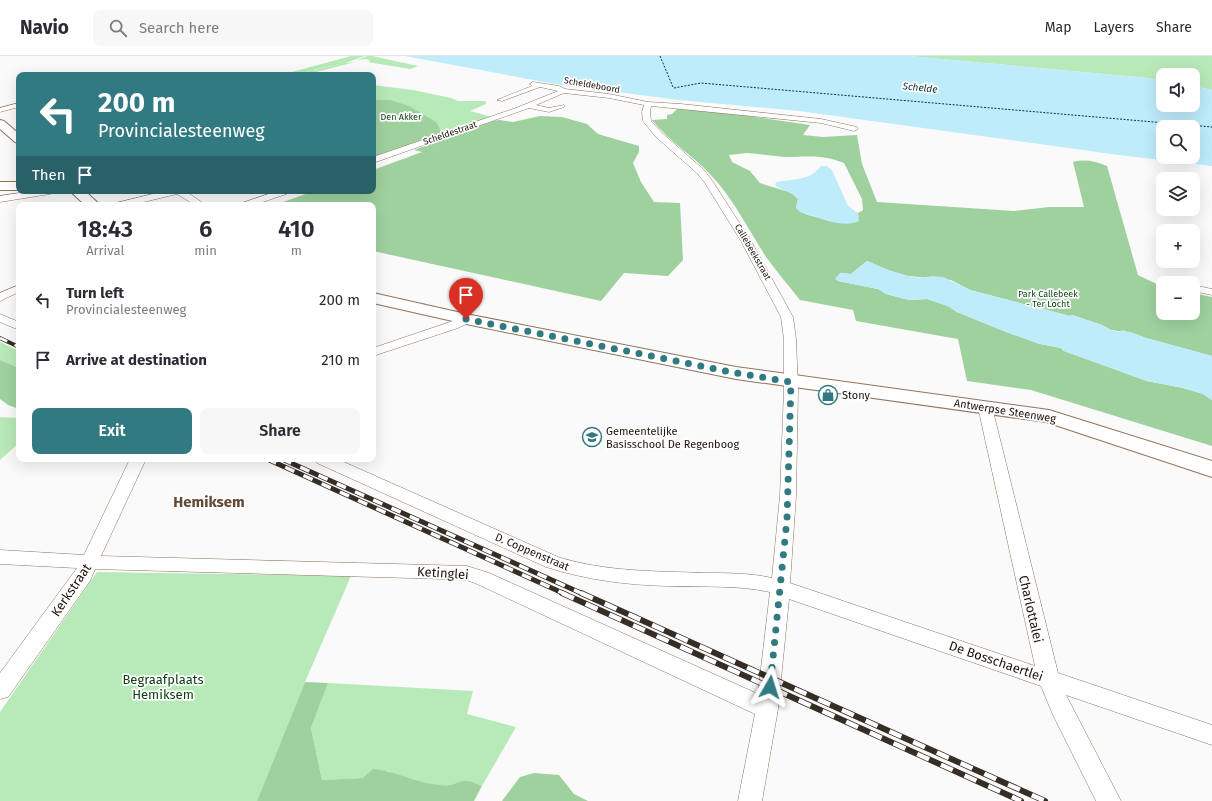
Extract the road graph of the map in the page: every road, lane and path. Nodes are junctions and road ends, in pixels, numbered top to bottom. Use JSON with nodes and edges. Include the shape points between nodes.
{"nodes":[{"id":1,"x":563,"y":91,"type":"junction"},
{"id":2,"x":500,"y":100,"type":"dead end"},
{"id":3,"x":648,"y":104,"type":"junction"},
{"id":4,"x":16,"y":106,"type":"edge"},
{"id":5,"x":527,"y":106,"type":"junction"},
{"id":6,"x":562,"y":106,"type":"dead end"},
{"id":7,"x":640,"y":108,"type":"dead end"},
{"id":8,"x":0,"y":110,"type":"edge"},
{"id":9,"x":0,"y":123,"type":"edge"},
{"id":10,"x":854,"y":129,"type":"dead end"},
{"id":11,"x":16,"y":136,"type":"edge"},
{"id":12,"x":669,"y":143,"type":"junction"},
{"id":13,"x":376,"y":159,"type":"edge"},
{"id":14,"x":0,"y":186,"type":"edge"},
{"id":15,"x":16,"y":186,"type":"edge"},
{"id":16,"x":31,"y":194,"type":"edge"},
{"id":17,"x":80,"y":194,"type":"edge"},
{"id":18,"x":165,"y":194,"type":"edge"},
{"id":19,"x":182,"y":194,"type":"edge"},
{"id":20,"x":277,"y":194,"type":"edge"},
{"id":21,"x":0,"y":199,"type":"edge"},
{"id":22,"x":90,"y":202,"type":"edge"},
{"id":23,"x":131,"y":202,"type":"edge"},
{"id":24,"x":196,"y":202,"type":"edge"},
{"id":25,"x":254,"y":202,"type":"edge"},
{"id":26,"x":16,"y":289,"type":"edge"},
{"id":27,"x":1200,"y":289,"type":"edge"},
{"id":28,"x":1212,"y":292,"type":"edge"},
{"id":29,"x":0,"y":297,"type":"edge"},
{"id":30,"x":376,"y":299,"type":"edge"},
{"id":31,"x":0,"y":318,"type":"edge"},
{"id":32,"x":466,"y":319,"type":"junction"},
{"id":33,"x":16,"y":325,"type":"edge"},
{"id":34,"x":376,"y":351,"type":"edge"},
{"id":35,"x":791,"y":382,"type":"junction"},
{"id":36,"x":985,"y":407,"type":"junction"},
{"id":37,"x":137,"y":462,"type":"edge"},
{"id":38,"x":330,"y":462,"type":"edge"},
{"id":39,"x":1212,"y":469,"type":"edge"},
{"id":40,"x":0,"y":558,"type":"edge"},
{"id":41,"x":90,"y":563,"type":"junction"},
{"id":42,"x":781,"y":586,"type":"junction"},
{"id":43,"x":1049,"y":679,"type":"junction"},
{"id":44,"x":0,"y":690,"type":"edge"},
{"id":45,"x":767,"y":709,"type":"junction"},
{"id":46,"x":1212,"y":735,"type":"edge"},
{"id":47,"x":750,"y":801,"type":"edge"},
{"id":48,"x":1109,"y":801,"type":"edge"}],
"edges":[{"from":1,"to":2,"type":"street","name":"Scheldeboord","via":[[536,84]]},
{"from":1,"to":3,"type":"street","name":"Scheldeboord","via":[[609,96]]},
{"from":1,"to":5,"type":"street","name":"Scheldestraat"},
{"from":3,"to":10,"type":"street","name":"Scheldeboord","via":[[815,120]]},
{"from":3,"to":12,"type":"street","name":"Callebeekstraat","via":[[647,121]]},
{"from":4,"to":8,"type":"street"},
{"from":5,"to":6,"type":"street","name":"Scheldestraat","via":[[550,110]]},
{"from":5,"to":13,"type":"street","name":"Scheldestraat"},
{"from":7,"to":12,"type":"street","name":"Callebeekstraat","via":[[638,115],[645,129],[658,140]]},
{"from":9,"to":11,"type":"main road"},
{"from":12,"to":35,"type":"street","name":"Callebeekstraat","via":[[710,182],[770,282],[787,317]]},
{"from":14,"to":15,"type":"main road"},
{"from":16,"to":21,"type":"street"},
{"from":17,"to":22,"type":"main road"},
{"from":18,"to":23,"type":"street"},
{"from":19,"to":24,"type":"street"},
{"from":20,"to":25,"type":"street"},
{"from":26,"to":29,"type":"street"},
{"from":27,"to":28,"type":"street"},
{"from":30,"to":32,"type":"main road","name":"Antwerpse Steenweg"},
{"from":31,"to":33,"type":"street"},
{"from":32,"to":34,"type":"street"},
{"from":32,"to":35,"type":"main road","name":"Antwerpse Steenweg"},
{"from":35,"to":36,"type":"main road","name":"Antwerpse Steenweg"},
{"from":35,"to":42,"type":"street","name":"Callebeekstraat","via":[[788,496]]},
{"from":36,"to":39,"type":"main road","name":"Antwerpse Steenweg","via":[[1049,416]]},
{"from":36,"to":43,"type":"street","name":"Charlottalei"},
{"from":37,"to":41,"type":"street","name":"Kerkstraat"},
{"from":38,"to":42,"type":"street","name":"D. Coppenstraat","via":[[574,570],[615,577],[753,582]]},
{"from":40,"to":41,"type":"street","name":"Ketinglei"},
{"from":41,"to":44,"type":"street","name":"Kerkstraat"},
{"from":41,"to":45,"type":"street","name":"Ketinglei","via":[[467,573]]},
{"from":42,"to":43,"type":"street","name":"De Bosschaertlei","via":[[794,593]]},
{"from":42,"to":45,"type":"street","name":"Callebeekstraat"},
{"from":43,"to":46,"type":"street","name":"De Bosschaertlei"},
{"from":43,"to":48,"type":"street","name":"Charlottalei","via":[[1061,708]]},
{"from":45,"to":47,"type":"street","name":"Callebeekstraat"}]}
